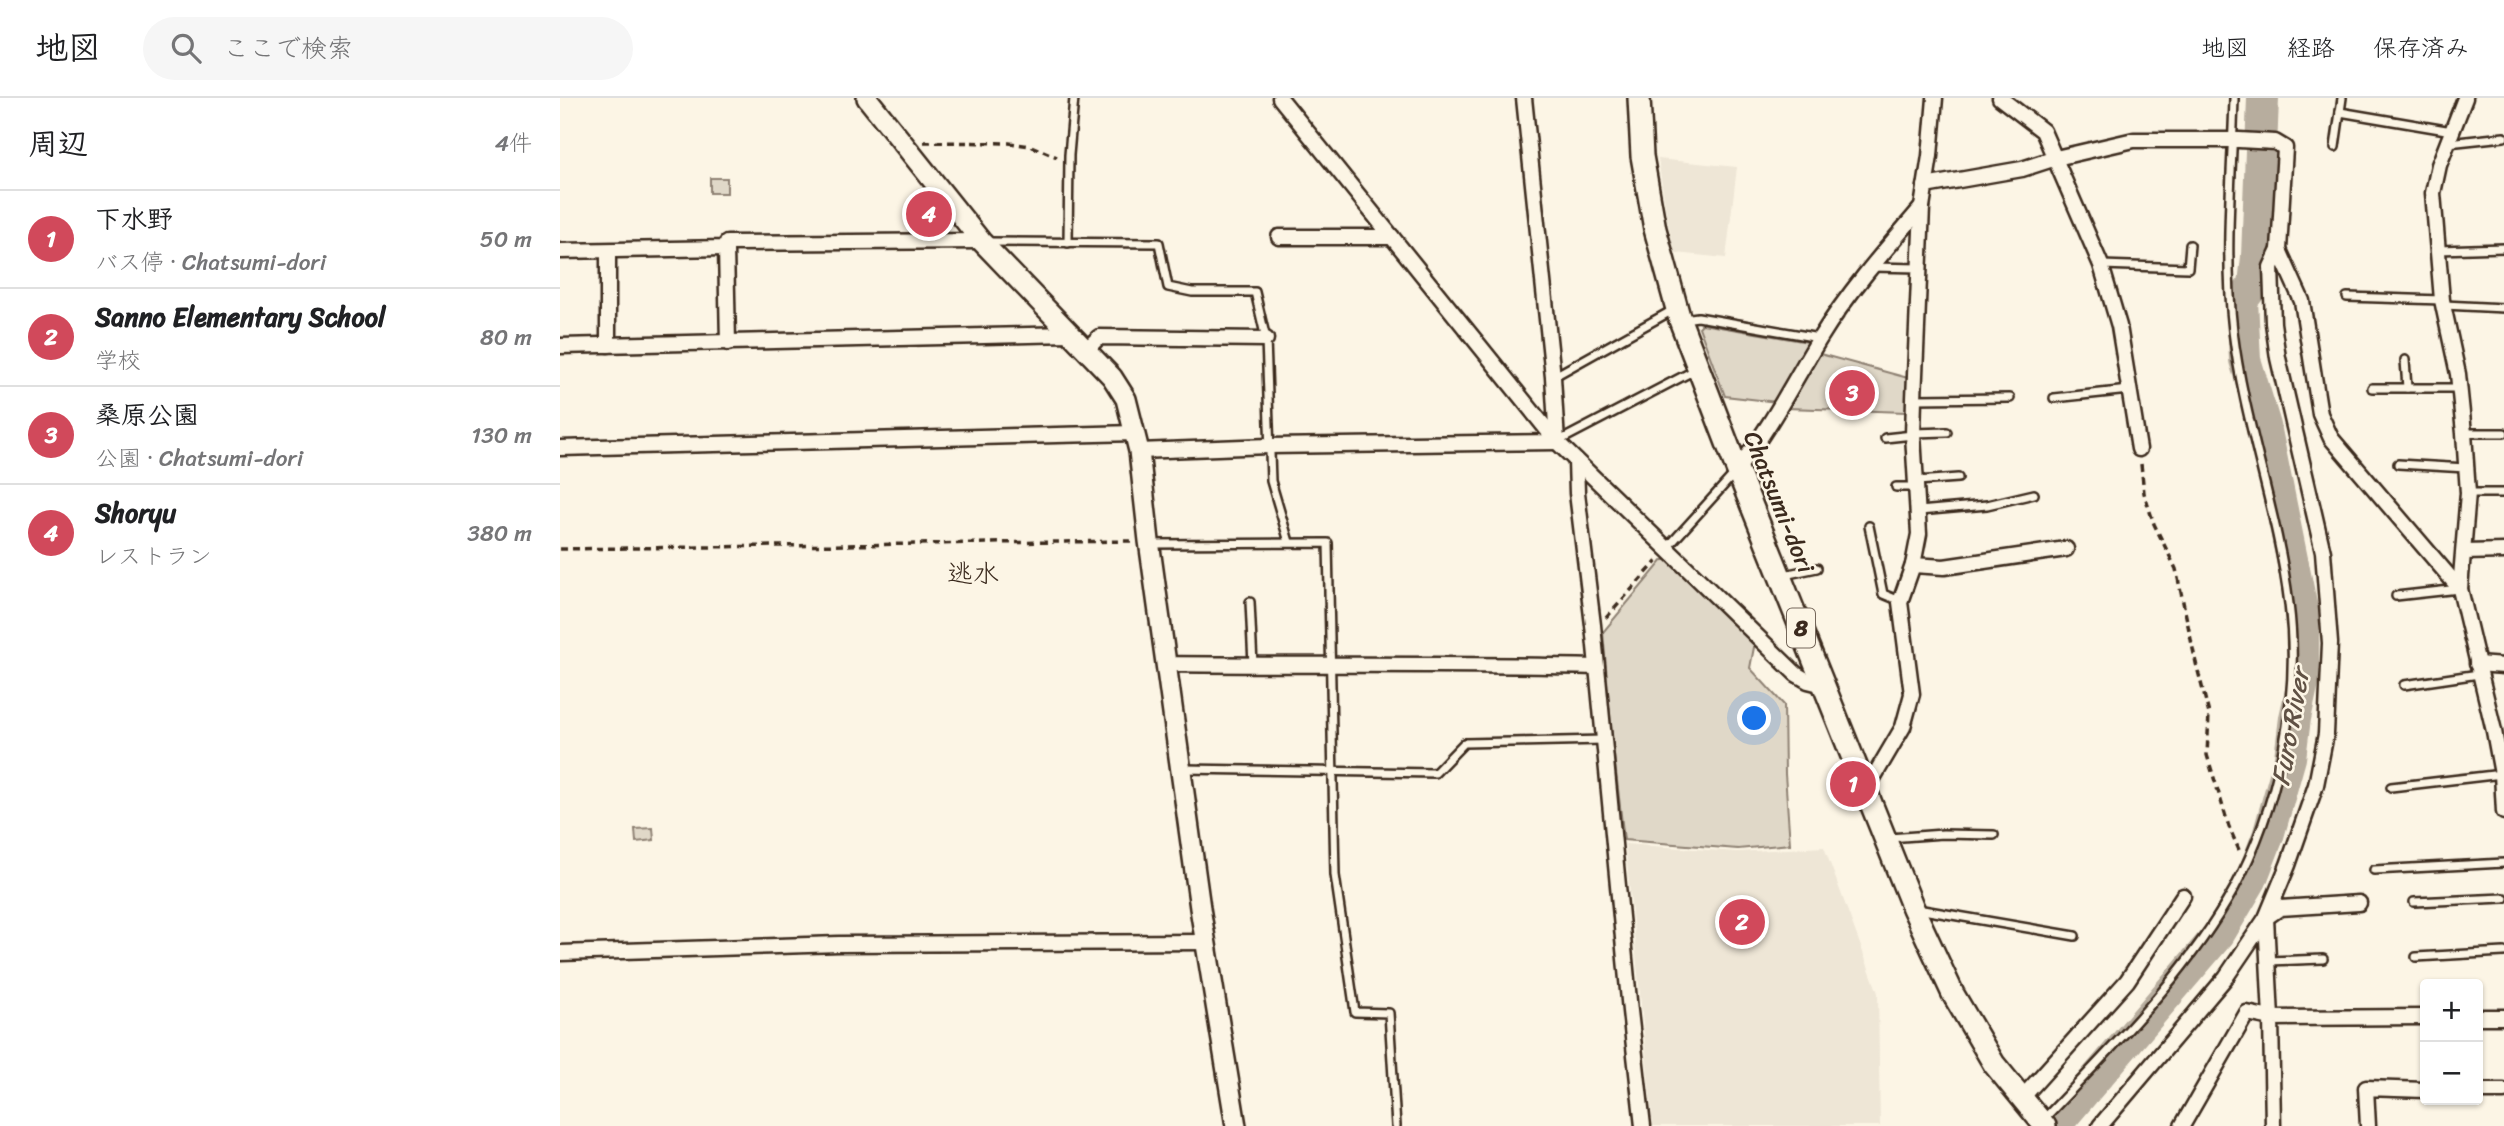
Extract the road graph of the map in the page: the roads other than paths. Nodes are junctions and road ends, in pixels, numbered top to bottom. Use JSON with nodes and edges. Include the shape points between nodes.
{"nodes":[{"id":1,"x":867,"y":98,"type":"edge"},
{"id":2,"x":1074,"y":98,"type":"edge"},
{"id":3,"x":1280,"y":98,"type":"edge"},
{"id":4,"x":1524,"y":98,"type":"edge"},
{"id":5,"x":1639,"y":98,"type":"edge"},
{"id":6,"x":1935,"y":98,"type":"edge"},
{"id":7,"x":2000,"y":98,"type":"edge"},
{"id":8,"x":2234,"y":98,"type":"edge"},
{"id":9,"x":2342,"y":98,"type":"edge"},
{"id":10,"x":2465,"y":98,"type":"edge"},
{"id":11,"x":2340,"y":111,"type":"junction"},
{"id":12,"x":2450,"y":137,"type":"junction"},
{"id":13,"x":2504,"y":138,"type":"edge"},
{"id":14,"x":2236,"y":140,"type":"junction"},
{"id":15,"x":2335,"y":148,"type":"dead end"},
{"id":16,"x":2056,"y":158,"type":"junction"},
{"id":17,"x":1925,"y":186,"type":"junction"},
{"id":18,"x":1922,"y":207,"type":"junction"},
{"id":19,"x":1279,"y":237,"type":"dead end"},
{"id":20,"x":1392,"y":237,"type":"junction"},
{"id":21,"x":981,"y":241,"type":"junction"},
{"id":22,"x":1068,"y":243,"type":"junction"},
{"id":23,"x":2190,"y":245,"type":"dead end"},
{"id":24,"x":726,"y":248,"type":"junction"},
{"id":25,"x":2504,"y":248,"type":"edge"},
{"id":26,"x":2279,"y":250,"type":"junction"},
{"id":27,"x":2438,"y":250,"type":"junction"},
{"id":28,"x":560,"y":251,"type":"edge"},
{"id":29,"x":608,"y":251,"type":"junction"},
{"id":30,"x":2101,"y":265,"type":"junction"},
{"id":31,"x":1870,"y":267,"type":"junction"},
{"id":32,"x":1920,"y":268,"type":"junction"},
{"id":33,"x":2347,"y":297,"type":"dead end"},
{"id":34,"x":2442,"y":302,"type":"junction"},
{"id":35,"x":2504,"y":309,"type":"edge"},
{"id":36,"x":1678,"y":314,"type":"junction"},
{"id":37,"x":1070,"y":334,"type":"junction"},
{"id":38,"x":1820,"y":338,"type":"junction"},
{"id":39,"x":1266,"y":340,"type":"junction"},
{"id":40,"x":728,"y":343,"type":"junction"},
{"id":41,"x":608,"y":345,"type":"junction"},
{"id":42,"x":560,"y":346,"type":"edge"},
{"id":43,"x":1086,"y":350,"type":"junction"},
{"id":44,"x":2405,"y":360,"type":"dead end"},
{"id":45,"x":1699,"y":368,"type":"junction"},
{"id":46,"x":1553,"y":377,"type":"junction"},
{"id":47,"x":2372,"y":388,"type":"dead end"},
{"id":48,"x":2407,"y":388,"type":"junction"},
{"id":49,"x":2459,"y":388,"type":"junction"},
{"id":50,"x":2129,"y":390,"type":"junction"},
{"id":51,"x":2010,"y":398,"type":"dead end"},
{"id":52,"x":2054,"y":398,"type":"dead end"},
{"id":53,"x":1914,"y":399,"type":"junction"},
{"id":54,"x":1947,"y":432,"type":"dead end"},
{"id":55,"x":2464,"y":433,"type":"junction"},
{"id":56,"x":2504,"y":433,"type":"edge"},
{"id":57,"x":1913,"y":434,"type":"junction"},
{"id":58,"x":1885,"y":438,"type":"dead end"},
{"id":59,"x":1137,"y":442,"type":"junction"},
{"id":60,"x":1557,"y":442,"type":"junction"},
{"id":61,"x":1269,"y":446,"type":"junction"},
{"id":62,"x":560,"y":448,"type":"edge"},
{"id":63,"x":2139,"y":449,"type":"road end"},
{"id":64,"x":1576,"y":461,"type":"junction"},
{"id":65,"x":2398,"y":464,"type":"dead end"},
{"id":66,"x":2466,"y":468,"type":"junction"},
{"id":67,"x":1737,"y":470,"type":"junction"},
{"id":68,"x":1958,"y":478,"type":"dead end"},
{"id":69,"x":1917,"y":484,"type":"junction"},
{"id":70,"x":1896,"y":487,"type":"dead end"},
{"id":71,"x":2468,"y":493,"type":"junction"},
{"id":72,"x":2504,"y":493,"type":"edge"},
{"id":73,"x":2034,"y":494,"type":"dead end"},
{"id":74,"x":1919,"y":511,"type":"junction"},
{"id":75,"x":1869,"y":526,"type":"dead end"},
{"id":76,"x":1289,"y":542,"type":"junction"},
{"id":77,"x":1149,"y":543,"type":"junction"},
{"id":78,"x":1667,"y":548,"type":"junction"},
{"id":79,"x":2066,"y":549,"type":"dead end"},
{"id":80,"x":2504,"y":551,"type":"edge"},
{"id":81,"x":2465,"y":552,"type":"junction"},
{"id":82,"x":1913,"y":565,"type":"junction"},
{"id":83,"x":1817,"y":568,"type":"dead end"},
{"id":84,"x":1780,"y":576,"type":"junction"},
{"id":85,"x":2460,"y":589,"type":"junction"},
{"id":86,"x":2396,"y":596,"type":"dead end"},
{"id":87,"x":1250,"y":602,"type":"dead end"},
{"id":88,"x":1900,"y":602,"type":"junction"},
{"id":89,"x":1167,"y":664,"type":"junction"},
{"id":90,"x":1253,"y":665,"type":"junction"},
{"id":91,"x":1329,"y":666,"type":"junction"},
{"id":92,"x":2504,"y":666,"type":"edge"},
{"id":93,"x":1596,"y":667,"type":"junction"},
{"id":94,"x":2478,"y":669,"type":"junction"},
{"id":95,"x":1824,"y":685,"type":"junction"},
{"id":96,"x":2403,"y":685,"type":"dead end"},
{"id":97,"x":1604,"y":740,"type":"junction"},
{"id":98,"x":2501,"y":750,"type":"edge"},
{"id":99,"x":1181,"y":768,"type":"junction"},
{"id":100,"x":1334,"y":773,"type":"junction"},
{"id":101,"x":2502,"y":774,"type":"junction"},
{"id":102,"x":2391,"y":787,"type":"dead end"},
{"id":103,"x":1866,"y":790,"type":"junction"},
{"id":104,"x":2504,"y":812,"type":"edge"},
{"id":105,"x":1994,"y":835,"type":"dead end"},
{"id":106,"x":1885,"y":838,"type":"junction"},
{"id":107,"x":2504,"y":863,"type":"edge"},
{"id":108,"x":2375,"y":870,"type":"dead end"},
{"id":109,"x":2183,"y":896,"type":"dead end"},
{"id":110,"x":2504,"y":898,"type":"edge"},
{"id":111,"x":2414,"y":902,"type":"dead end"},
{"id":112,"x":2359,"y":903,"type":"dead end"},
{"id":113,"x":1913,"y":908,"type":"junction"},
{"id":114,"x":2266,"y":918,"type":"junction"},
{"id":115,"x":2075,"y":936,"type":"dead end"},
{"id":116,"x":1206,"y":942,"type":"junction"},
{"id":117,"x":2504,"y":952,"type":"edge"},
{"id":118,"x":560,"y":953,"type":"edge"},
{"id":119,"x":2416,"y":957,"type":"dead end"},
{"id":120,"x":2323,"y":959,"type":"dead end"},
{"id":121,"x":2268,"y":961,"type":"junction"},
{"id":122,"x":2420,"y":1017,"type":"edge"},
{"id":123,"x":2483,"y":1017,"type":"edge"},
{"id":124,"x":2504,"y":1017,"type":"edge"},
{"id":125,"x":2271,"y":1018,"type":"junction"},
{"id":126,"x":2420,"y":1090,"type":"edge"},
{"id":127,"x":2483,"y":1091,"type":"edge"},
{"id":128,"x":2504,"y":1091,"type":"edge"},
{"id":129,"x":2021,"y":1099,"type":"junction"},
{"id":130,"x":2042,"y":1125,"type":"edge"},
{"id":131,"x":1236,"y":1126,"type":"edge"},
{"id":132,"x":1396,"y":1126,"type":"edge"},
{"id":133,"x":1643,"y":1126,"type":"edge"},
{"id":134,"x":2100,"y":1126,"type":"edge"},
{"id":135,"x":2182,"y":1126,"type":"edge"},
{"id":136,"x":2273,"y":1126,"type":"edge"},
{"id":137,"x":2368,"y":1126,"type":"edge"}],
"edges":[{"from":1,"to":21,"type":"street"},
{"from":2,"to":22,"type":"lane"},
{"from":3,"to":20,"type":"street"},
{"from":4,"to":46,"type":"street"},
{"from":5,"to":36,"type":"main road","name":"Chatsumi-dori","number":"8","via":[[1642,156]]},
{"from":6,"to":17,"type":"street"},
{"from":7,"to":16,"type":"street","via":[[2043,131]]},
{"from":8,"to":14,"type":"lane"},
{"from":9,"to":11,"type":"lane"},
{"from":10,"to":12,"type":"street"},
{"from":11,"to":12,"type":"lane"},
{"from":11,"to":15,"type":"lane"},
{"from":12,"to":13,"type":"lane"},
{"from":12,"to":27,"type":"street","via":[[2433,193]]},
{"from":14,"to":16,"type":"street","via":[[2134,140]]},
{"from":14,"to":26,"type":"street","via":[[2275,142],[2285,148]]},
{"from":14,"to":130,"type":"lane","via":[[2228,282],[2233,334],[2287,593],[2290,702],[2282,760],[2245,865],[2215,921],[2139,1018]]},
{"from":16,"to":17,"type":"street","via":[[2022,169]]},
{"from":16,"to":30,"type":"street"},
{"from":17,"to":18,"type":"street"},
{"from":18,"to":31,"type":"street"},
{"from":18,"to":32,"type":"street"},
{"from":19,"to":20,"type":"street"},
{"from":20,"to":60,"type":"street"},
{"from":21,"to":22,"type":"lane"},
{"from":21,"to":24,"type":"street","via":[[727,243]]},
{"from":21,"to":37,"type":"street"},
{"from":22,"to":39,"type":"lane","via":[[1159,243],[1168,287],[1192,292],[1255,292]]},
{"from":23,"to":30,"type":"lane","via":[[2188,268]]},
{"from":24,"to":29,"type":"street"},
{"from":24,"to":40,"type":"street"},
{"from":25,"to":27,"type":"lane"},
{"from":26,"to":85,"type":"street","via":[[2302,301],[2324,428]]},
{"from":26,"to":114,"type":"street","via":[[2271,267],[2273,323],[2323,551],[2330,643],[2326,734],[2315,790]]},
{"from":27,"to":34,"type":"street"},
{"from":28,"to":29,"type":"street"},
{"from":29,"to":41,"type":"street"},
{"from":30,"to":50,"type":"street","via":[[2119,326]]},
{"from":31,"to":32,"type":"lane"},
{"from":31,"to":38,"type":"street"},
{"from":32,"to":53,"type":"street"},
{"from":33,"to":34,"type":"lane"},
{"from":34,"to":35,"type":"lane"},
{"from":34,"to":49,"type":"street"},
{"from":36,"to":38,"type":"lane"},
{"from":36,"to":45,"type":"main road","name":"Chatsumi-dori","number":"8"},
{"from":36,"to":46,"type":"lane"},
{"from":37,"to":40,"type":"street"},
{"from":37,"to":43,"type":"street"},
{"from":38,"to":67,"type":"street"},
{"from":39,"to":43,"type":"street","via":[[1099,337]]},
{"from":39,"to":61,"type":"lane"},
{"from":40,"to":41,"type":"street"},
{"from":41,"to":42,"type":"street"},
{"from":43,"to":59,"type":"street","via":[[1119,386]]},
{"from":44,"to":48,"type":"lane"},
{"from":45,"to":60,"type":"lane"},
{"from":45,"to":67,"type":"main road","name":"Chatsumi-dori","number":"8"},
{"from":46,"to":60,"type":"street"},
{"from":47,"to":48,"type":"lane"},
{"from":48,"to":49,"type":"lane"},
{"from":49,"to":55,"type":"street"},
{"from":50,"to":52,"type":"lane"},
{"from":50,"to":63,"type":"street"},
{"from":51,"to":53,"type":"lane"},
{"from":53,"to":57,"type":"street"},
{"from":54,"to":57,"type":"lane"},
{"from":55,"to":56,"type":"lane"},
{"from":55,"to":66,"type":"street"},
{"from":57,"to":58,"type":"lane"},
{"from":57,"to":69,"type":"street"},
{"from":59,"to":61,"type":"street"},
{"from":59,"to":62,"type":"street"},
{"from":59,"to":77,"type":"street"},
{"from":60,"to":61,"type":"street"},
{"from":60,"to":64,"type":"street"},
{"from":61,"to":76,"type":"lane","via":[[1271,481]]},
{"from":64,"to":78,"type":"street"},
{"from":64,"to":93,"type":"street"},
{"from":65,"to":66,"type":"lane"},
{"from":66,"to":71,"type":"street"},
{"from":67,"to":78,"type":"lane"},
{"from":67,"to":84,"type":"main road","name":"Chatsumi-dori","number":"8"},
{"from":68,"to":69,"type":"lane"},
{"from":69,"to":70,"type":"lane"},
{"from":69,"to":74,"type":"street"},
{"from":71,"to":72,"type":"lane"},
{"from":71,"to":81,"type":"street"},
{"from":73,"to":74,"type":"lane","via":[[1987,505]]},
{"from":74,"to":82,"type":"street"},
{"from":75,"to":88,"type":"lane","via":[[1883,594]]},
{"from":76,"to":77,"type":"lane"},
{"from":76,"to":91,"type":"lane","via":[[1328,543]]},
{"from":77,"to":89,"type":"street"},
{"from":78,"to":95,"type":"street","via":[[1797,674]]},
{"from":79,"to":82,"type":"street","via":[[1944,567]]},
{"from":80,"to":81,"type":"street"},
{"from":81,"to":85,"type":"street"},
{"from":82,"to":88,"type":"street"},
{"from":83,"to":84,"type":"lane"},
{"from":84,"to":95,"type":"main road","name":"Chatsumi-dori","number":"8"},
{"from":85,"to":86,"type":"lane"},
{"from":85,"to":94,"type":"street"},
{"from":87,"to":90,"type":"lane"},
{"from":88,"to":103,"type":"street","via":[[1912,694],[1903,727]]},
{"from":89,"to":90,"type":"street"},
{"from":89,"to":99,"type":"street"},
{"from":90,"to":91,"type":"street"},
{"from":91,"to":93,"type":"street"},
{"from":91,"to":100,"type":"lane"},
{"from":92,"to":94,"type":"street"},
{"from":93,"to":97,"type":"street"},
{"from":94,"to":96,"type":"lane"},
{"from":94,"to":98,"type":"street"},
{"from":95,"to":103,"type":"main road","name":"Chatsumi-dori","number":"8"},
{"from":97,"to":100,"type":"lane","via":[[1464,743],[1435,773]]},
{"from":97,"to":133,"type":"street"},
{"from":98,"to":101,"type":"street"},
{"from":99,"to":100,"type":"lane"},
{"from":99,"to":116,"type":"street"},
{"from":100,"to":132,"type":"lane","via":[[1335,875],[1355,1012],[1389,1013]]},
{"from":101,"to":102,"type":"lane"},
{"from":101,"to":104,"type":"street"},
{"from":103,"to":106,"type":"main road","name":"Chatsumi-dori","number":"8"},
{"from":105,"to":106,"type":"lane"},
{"from":106,"to":113,"type":"main road","name":"Chatsumi-dori","number":"8"},
{"from":107,"to":108,"type":"lane"},
{"from":109,"to":129,"type":"street","via":[[2127,981]]},
{"from":110,"to":111,"type":"lane"},
{"from":112,"to":114,"type":"street","via":[[2280,908]]},
{"from":113,"to":115,"type":"lane"},
{"from":113,"to":129,"type":"main road","name":"Chatsumi-dori","number":"8","via":[[1953,995],[1993,1064]]},
{"from":114,"to":121,"type":"street"},
{"from":114,"to":134,"type":"street","via":[[2226,977]]},
{"from":116,"to":118,"type":"street","via":[[839,944]]},
{"from":116,"to":131,"type":"street"},
{"from":117,"to":119,"type":"lane"},
{"from":120,"to":121,"type":"lane"},
{"from":121,"to":125,"type":"street"},
{"from":122,"to":125,"type":"street"},
{"from":123,"to":124,"type":"street"},
{"from":125,"to":135,"type":"street","via":[[2247,1013]]},
{"from":125,"to":136,"type":"street"},
{"from":126,"to":137,"type":"street","via":[[2366,1088]]},
{"from":127,"to":128,"type":"street"},
{"from":129,"to":130,"type":"main road","name":"Chatsumi-dori","number":"8"}]}
